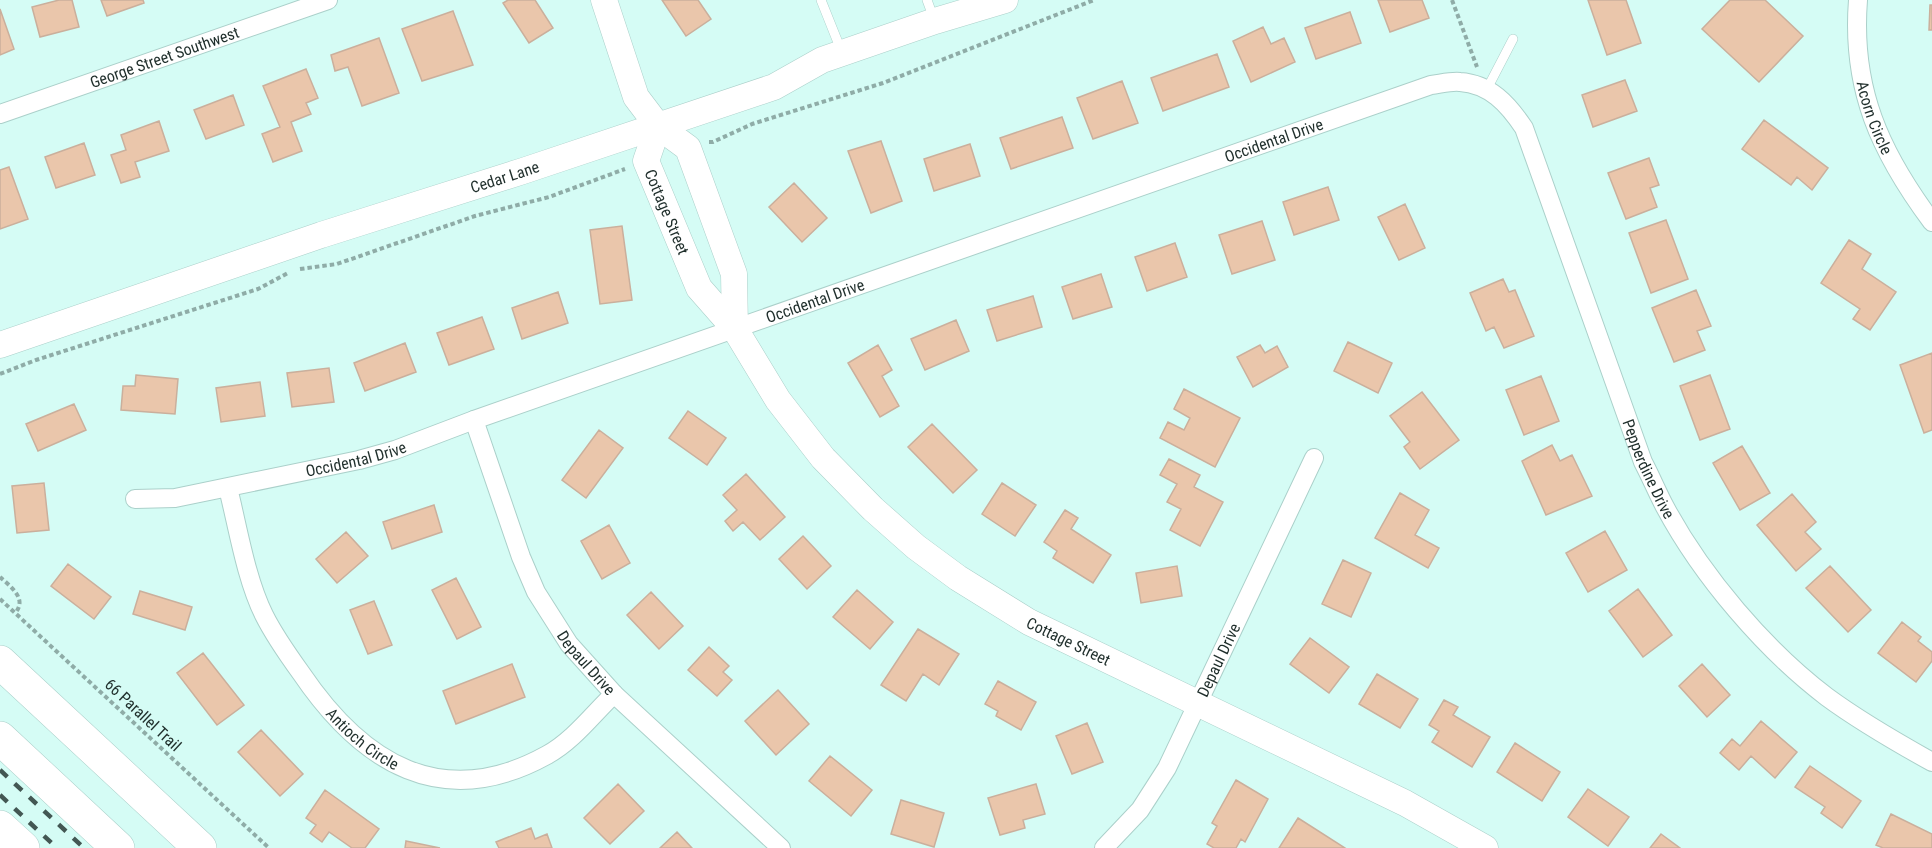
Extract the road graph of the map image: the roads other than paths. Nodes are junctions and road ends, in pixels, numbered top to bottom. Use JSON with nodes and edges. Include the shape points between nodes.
{"nodes":[{"id":1,"x":328,"y":0,"type":"edge"},
{"id":2,"x":604,"y":0,"type":"edge"},
{"id":3,"x":821,"y":0,"type":"edge"},
{"id":4,"x":1004,"y":0,"type":"edge"},
{"id":5,"x":1858,"y":0,"type":"edge"},
{"id":6,"x":931,"y":11,"type":"edge"},
{"id":7,"x":1513,"y":39,"type":"dead end"},
{"id":8,"x":842,"y":53,"type":"junction"},
{"id":9,"x":1487,"y":89,"type":"junction"},
{"id":10,"x":0,"y":114,"type":"edge"},
{"id":11,"x":658,"y":126,"type":"junction"},
{"id":12,"x":1932,"y":222,"type":"edge"},
{"id":13,"x":735,"y":328,"type":"junction"},
{"id":14,"x":0,"y":345,"type":"edge"},
{"id":15,"x":474,"y":420,"type":"junction"},
{"id":16,"x":1314,"y":458,"type":"dead end"},
{"id":17,"x":228,"y":488,"type":"junction"},
{"id":18,"x":135,"y":500,"type":"dead end"},
{"id":19,"x":0,"y":662,"type":"edge"},
{"id":20,"x":614,"y":694,"type":"junction"},
{"id":21,"x":1198,"y":703,"type":"junction"},
{"id":22,"x":0,"y":738,"type":"edge"},
{"id":23,"x":1932,"y":762,"type":"edge"},
{"id":24,"x":0,"y":827,"type":"edge"},
{"id":25,"x":23,"y":848,"type":"edge"},
{"id":26,"x":118,"y":848,"type":"edge"},
{"id":27,"x":200,"y":848,"type":"edge"},
{"id":28,"x":781,"y":848,"type":"edge"},
{"id":29,"x":1104,"y":848,"type":"edge"},
{"id":30,"x":1485,"y":848,"type":"edge"}],
"edges":[{"from":1,"to":10,"type":"street","name":"George Street Southwest"},
{"from":2,"to":11,"type":"street","via":[[636,98]]},
{"from":3,"to":8,"type":"lane"},
{"from":4,"to":6,"type":"street","name":"Cedar Lane"},
{"from":5,"to":12,"type":"street","name":"Acorn Circle","via":[[1862,84],[1875,125],[1909,190]]},
{"from":6,"to":8,"type":"street","name":"Cedar Lane"},
{"from":7,"to":9,"type":"lane"},
{"from":8,"to":11,"type":"street","name":"Cedar Lane","via":[[774,87]]},
{"from":9,"to":13,"type":"street","name":"Occidental Drive","via":[[1459,81],[1431,86]]},
{"from":9,"to":23,"type":"street","name":"Pepperdine Drive","via":[[1509,105],[1524,128],[1643,462],[1686,541],[1727,598],[1807,680],[1885,736]]},
{"from":11,"to":13,"type":"street","name":"Cottage Street","via":[[688,148],[734,274]]},
{"from":11,"to":13,"type":"street","name":"Cottage Street","via":[[646,161],[699,288]]},
{"from":11,"to":14,"type":"street","name":"Cedar Lane","via":[[321,235]]},
{"from":13,"to":15,"type":"street","name":"Occidental Drive"},
{"from":13,"to":21,"type":"street","name":"Cottage Street","via":[[778,400],[823,458],[916,547],[1029,622]]},
{"from":15,"to":17,"type":"street","name":"Occidental Drive","via":[[368,458]]},
{"from":15,"to":20,"type":"street","name":"Depaul Drive","via":[[536,592],[569,644]]},
{"from":16,"to":21,"type":"street","name":"Depaul Drive"},
{"from":17,"to":18,"type":"street","name":"Occidental Drive","via":[[175,498]]},
{"from":17,"to":20,"type":"street","name":"Antioch Circle","via":[[264,615],[314,693],[335,717],[367,748],[398,766],[446,780],[471,781],[513,772],[564,743]]},
{"from":19,"to":27,"type":"highway"},
{"from":20,"to":28,"type":"street","name":"Depaul Drive"},
{"from":21,"to":29,"type":"street","name":"Depaul Drive","via":[[1167,768],[1140,810]]},
{"from":21,"to":30,"type":"street","name":"Cottage Street","via":[[1405,802]]},
{"from":22,"to":26,"type":"highway"},
{"from":24,"to":25,"type":"highway"}]}
